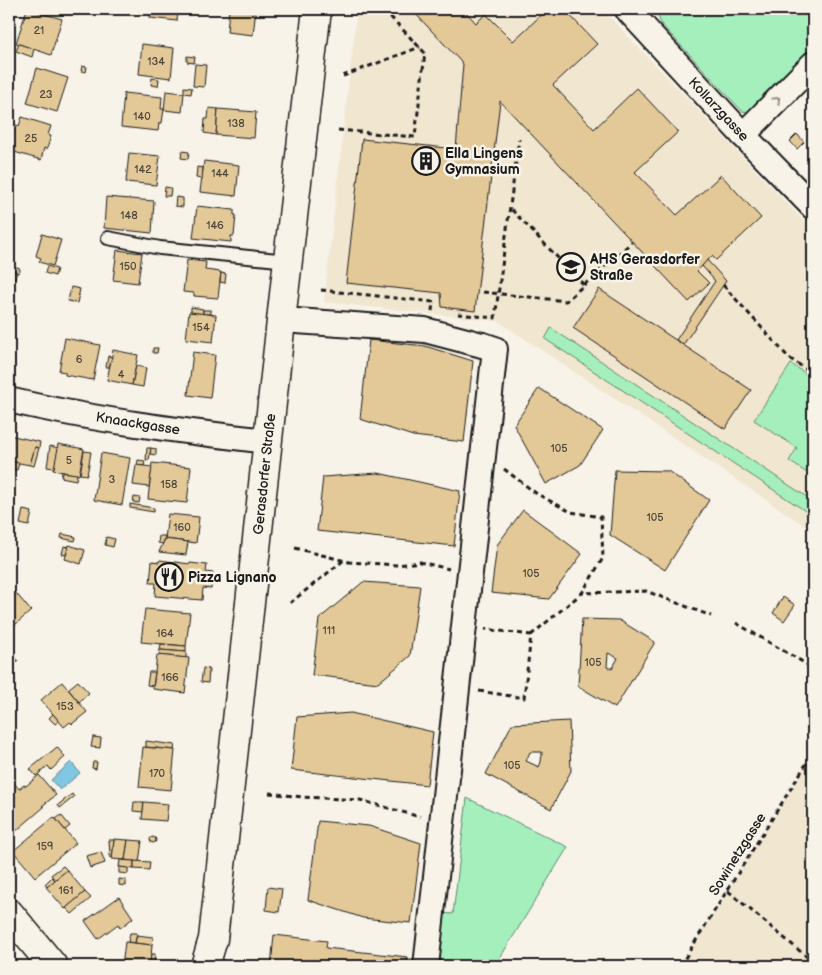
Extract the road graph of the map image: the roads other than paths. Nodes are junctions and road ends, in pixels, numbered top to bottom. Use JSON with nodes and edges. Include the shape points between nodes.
{"nodes":[{"id":1,"x":317,"y":9,"type":"edge"},
{"id":2,"x":640,"y":13,"type":"edge"},
{"id":3,"x":813,"y":64,"type":"edge"},
{"id":4,"x":742,"y":135,"type":"junction"},
{"id":5,"x":813,"y":206,"type":"edge"},
{"id":6,"x":108,"y":238,"type":"dead end"},
{"id":7,"x":288,"y":260,"type":"junction"},
{"id":8,"x":282,"y":320,"type":"junction"},
{"id":9,"x":9,"y":400,"type":"edge"},
{"id":10,"x":268,"y":441,"type":"junction"},
{"id":11,"x":9,"y":913,"type":"edge"},
{"id":12,"x":213,"y":939,"type":"junction"},
{"id":13,"x":54,"y":966,"type":"edge"},
{"id":14,"x":206,"y":966,"type":"edge"},
{"id":15,"x":214,"y":966,"type":"edge"},
{"id":16,"x":426,"y":966,"type":"edge"}],
"edges":[{"from":1,"to":7,"type":"main road","name":"Gerasdorfer Straße"},
{"from":2,"to":4,"type":"street","name":"Kollarzgasse"},
{"from":4,"to":3,"type":"street","one_way":true},
{"from":4,"to":5,"type":"street","name":"Kollarzgasse"},
{"from":6,"to":7,"type":"lane","via":[[160,248]]},
{"from":7,"to":8,"type":"main road","name":"Gerasdorfer Straße"},
{"from":8,"to":10,"type":"main road","name":"Gerasdorfer Straße"},
{"from":8,"to":16,"type":"street","via":[[425,330],[496,349]]},
{"from":9,"to":10,"type":"street","name":"Knaackgasse","via":[[189,432]]},
{"from":10,"to":12,"type":"main road","name":"Gerasdorfer Straße"},
{"from":11,"to":13,"type":"main road"},
{"from":12,"to":14,"type":"main road","name":"Gerasdorfer Straße"},
{"from":12,"to":15,"type":"main road","name":"Gerasdorfer Straße"}]}
